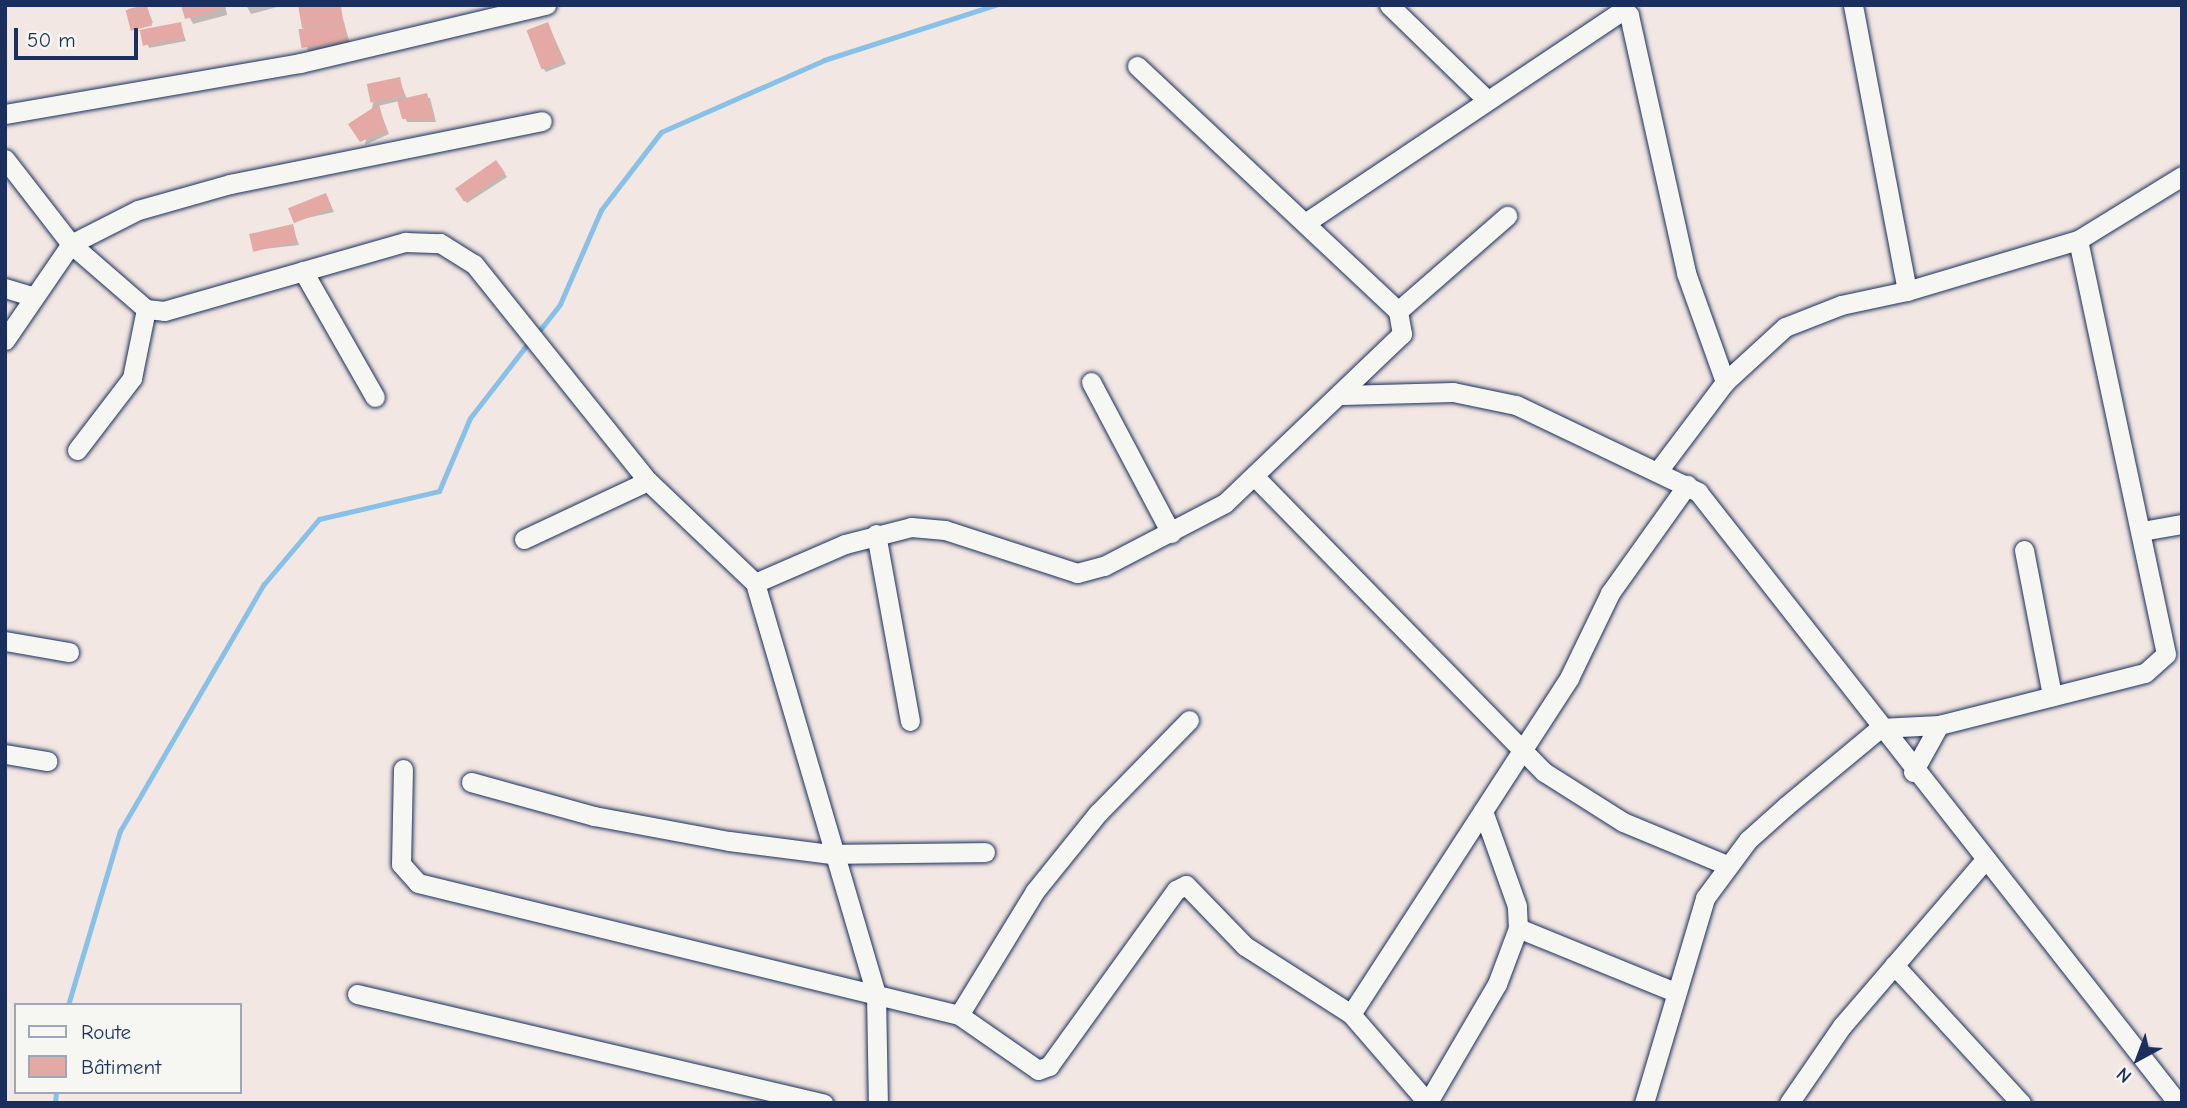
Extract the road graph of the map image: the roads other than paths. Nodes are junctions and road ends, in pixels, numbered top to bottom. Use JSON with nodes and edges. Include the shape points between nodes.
{"nodes":[{"id":1,"x":547,"y":5,"type":"edge"},
{"id":2,"x":1389,"y":5,"type":"edge"},
{"id":3,"x":1853,"y":5,"type":"edge"},
{"id":4,"x":1137,"y":66,"type":"dead end"},
{"id":5,"x":1487,"y":100,"type":"junction"},
{"id":6,"x":5,"y":114,"type":"edge"},
{"id":7,"x":542,"y":121,"type":"dead end"},
{"id":8,"x":5,"y":159,"type":"edge"},
{"id":9,"x":2182,"y":176,"type":"edge"},
{"id":10,"x":1507,"y":216,"type":"dead end"},
{"id":11,"x":1308,"y":221,"type":"junction"},
{"id":12,"x":2078,"y":240,"type":"junction"},
{"id":13,"x":71,"y":244,"type":"junction"},
{"id":14,"x":303,"y":271,"type":"junction"},
{"id":15,"x":5,"y":288,"type":"edge"},
{"id":16,"x":1907,"y":291,"type":"junction"},
{"id":17,"x":32,"y":296,"type":"junction"},
{"id":18,"x":146,"y":309,"type":"junction"},
{"id":19,"x":1398,"y":311,"type":"junction"},
{"id":20,"x":5,"y":340,"type":"edge"},
{"id":21,"x":1091,"y":382,"type":"dead end"},
{"id":22,"x":1725,"y":382,"type":"junction"},
{"id":23,"x":1342,"y":395,"type":"junction"},
{"id":24,"x":375,"y":397,"type":"dead end"},
{"id":25,"x":77,"y":450,"type":"dead end"},
{"id":26,"x":1658,"y":471,"type":"junction"},
{"id":27,"x":1255,"y":477,"type":"junction"},
{"id":28,"x":648,"y":481,"type":"junction"},
{"id":29,"x":1687,"y":485,"type":"junction"},
{"id":30,"x":2182,"y":524,"type":"edge"},
{"id":31,"x":2142,"y":531,"type":"junction"},
{"id":32,"x":1171,"y":533,"type":"junction"},
{"id":33,"x":876,"y":534,"type":"junction"},
{"id":34,"x":524,"y":539,"type":"dead end"},
{"id":35,"x":2024,"y":550,"type":"dead end"},
{"id":36,"x":755,"y":583,"type":"junction"},
{"id":37,"x":5,"y":641,"type":"edge"},
{"id":38,"x":69,"y":652,"type":"dead end"},
{"id":39,"x":2052,"y":696,"type":"junction"},
{"id":40,"x":1189,"y":720,"type":"dead end"},
{"id":41,"x":910,"y":721,"type":"dead end"},
{"id":42,"x":1939,"y":725,"type":"junction"},
{"id":43,"x":1880,"y":729,"type":"junction"},
{"id":44,"x":1518,"y":749,"type":"junction"},
{"id":45,"x":5,"y":754,"type":"edge"},
{"id":46,"x":47,"y":761,"type":"dead end"},
{"id":47,"x":403,"y":769,"type":"dead end"},
{"id":48,"x":1913,"y":772,"type":"junction"},
{"id":49,"x":471,"y":782,"type":"dead end"},
{"id":50,"x":1483,"y":811,"type":"junction"},
{"id":51,"x":985,"y":852,"type":"dead end"},
{"id":52,"x":831,"y":854,"type":"junction"},
{"id":53,"x":1983,"y":862,"type":"junction"},
{"id":54,"x":1727,"y":864,"type":"junction"},
{"id":55,"x":1518,"y":928,"type":"junction"},
{"id":56,"x":1894,"y":965,"type":"junction"},
{"id":57,"x":1675,"y":992,"type":"junction"},
{"id":58,"x":876,"y":993,"type":"junction"},
{"id":59,"x":357,"y":994,"type":"dead end"},
{"id":60,"x":1351,"y":1014,"type":"junction"},
{"id":61,"x":959,"y":1015,"type":"junction"},
{"id":62,"x":882,"y":1101,"type":"edge"},
{"id":63,"x":1428,"y":1102,"type":"edge"},
{"id":64,"x":823,"y":1103,"type":"edge"},
{"id":65,"x":1644,"y":1103,"type":"edge"},
{"id":66,"x":1789,"y":1103,"type":"edge"},
{"id":67,"x":2021,"y":1103,"type":"edge"},
{"id":68,"x":2178,"y":1103,"type":"edge"}],
"edges":[{"from":1,"to":6,"type":"street","via":[[300,63]]},
{"from":2,"to":5,"type":"street"},
{"from":3,"to":16,"type":"street"},
{"from":4,"to":11,"type":"street"},
{"from":5,"to":11,"type":"street"},
{"from":5,"to":22,"type":"street","via":[[1620,11],[1629,15],[1686,273]]},
{"from":7,"to":13,"type":"street","via":[[230,184],[138,210]]},
{"from":8,"to":13,"type":"street"},
{"from":9,"to":12,"type":"street"},
{"from":10,"to":19,"type":"street"},
{"from":11,"to":19,"type":"street"},
{"from":12,"to":16,"type":"street"},
{"from":12,"to":31,"type":"street"},
{"from":13,"to":17,"type":"street"},
{"from":13,"to":18,"type":"street"},
{"from":14,"to":18,"type":"street","via":[[164,311]]},
{"from":14,"to":24,"type":"street"},
{"from":14,"to":28,"type":"street","via":[[405,242],[440,243],[463,255]]},
{"from":15,"to":17,"type":"street"},
{"from":16,"to":22,"type":"street","via":[[1801,319]]},
{"from":17,"to":20,"type":"street"},
{"from":18,"to":25,"type":"street","via":[[132,378]]},
{"from":19,"to":23,"type":"street","via":[[1402,334]]},
{"from":21,"to":32,"type":"street"},
{"from":22,"to":26,"type":"street"},
{"from":23,"to":26,"type":"street","via":[[1407,390],[1489,398],[1551,418],[1631,465]]},
{"from":23,"to":27,"type":"street"},
{"from":26,"to":29,"type":"street"},
{"from":27,"to":32,"type":"street"},
{"from":27,"to":44,"type":"street","via":[[1434,654]]},
{"from":28,"to":34,"type":"street"},
{"from":28,"to":36,"type":"street"},
{"from":29,"to":43,"type":"street","via":[[1726,522]]},
{"from":29,"to":44,"type":"street","via":[[1610,593],[1569,678]]},
{"from":30,"to":31,"type":"street"},
{"from":31,"to":39,"type":"street","via":[[2166,654],[2145,673]]},
{"from":32,"to":33,"type":"street","via":[[1077,573],[945,530],[911,527]]},
{"from":33,"to":36,"type":"street"},
{"from":33,"to":41,"type":"street"},
{"from":35,"to":39,"type":"street"},
{"from":36,"to":52,"type":"street"},
{"from":37,"to":38,"type":"street"},
{"from":39,"to":42,"type":"street"},
{"from":40,"to":61,"type":"street","via":[[1098,813],[1035,891]]},
{"from":42,"to":43,"type":"street"},
{"from":42,"to":48,"type":"street"},
{"from":43,"to":48,"type":"street"},
{"from":43,"to":54,"type":"street","via":[[1786,806]]},
{"from":44,"to":50,"type":"street"},
{"from":44,"to":54,"type":"street","via":[[1623,822]]},
{"from":45,"to":46,"type":"street"},
{"from":47,"to":58,"type":"street","via":[[401,864],[418,883],[754,969]]},
{"from":48,"to":53,"type":"street"},
{"from":49,"to":52,"type":"street","via":[[620,821]]},
{"from":50,"to":55,"type":"street","via":[[1514,895]]},
{"from":50,"to":60,"type":"street"},
{"from":51,"to":52,"type":"street"},
{"from":52,"to":58,"type":"street"},
{"from":53,"to":56,"type":"street"},
{"from":53,"to":68,"type":"street"},
{"from":54,"to":57,"type":"street","via":[[1705,898]]},
{"from":55,"to":57,"type":"street"},
{"from":55,"to":63,"type":"street","via":[[1497,984]]},
{"from":56,"to":66,"type":"street"},
{"from":56,"to":67,"type":"street"},
{"from":57,"to":65,"type":"street"},
{"from":58,"to":61,"type":"street"},
{"from":58,"to":62,"type":"street"},
{"from":59,"to":64,"type":"street"},
{"from":60,"to":61,"type":"street","via":[[1245,946],[1186,885],[1176,890],[1045,1069],[1038,1070]]},
{"from":60,"to":63,"type":"street"}]}
